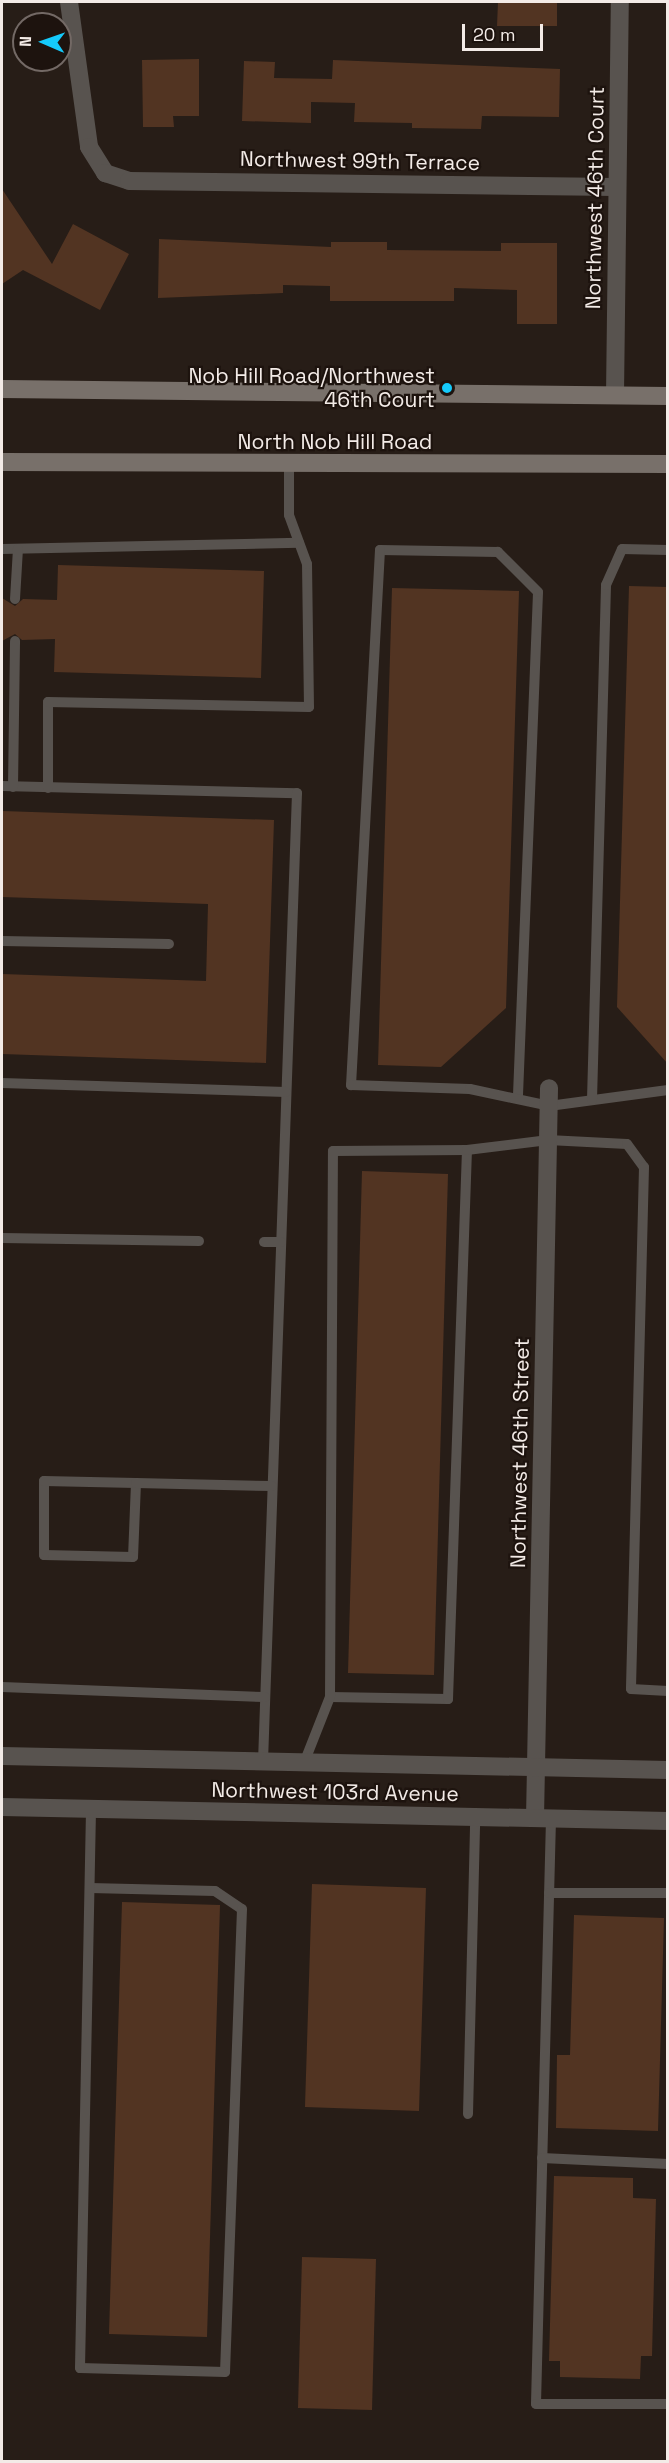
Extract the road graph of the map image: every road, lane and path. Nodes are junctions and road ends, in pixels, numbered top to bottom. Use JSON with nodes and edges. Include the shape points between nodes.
{"nodes":[{"id":1,"x":69,"y":2,"type":"edge"},
{"id":2,"x":620,"y":2,"type":"edge"},
{"id":3,"x":616,"y":187,"type":"junction"},
{"id":4,"x":2,"y":389,"type":"edge"},
{"id":5,"x":615,"y":395,"type":"junction"},
{"id":6,"x":668,"y":396,"type":"edge"},
{"id":7,"x":2,"y":462,"type":"edge"},
{"id":8,"x":289,"y":464,"type":"junction"},
{"id":9,"x":668,"y":464,"type":"edge"},
{"id":10,"x":299,"y":543,"type":"junction"},
{"id":11,"x":2,"y":549,"type":"edge"},
{"id":12,"x":18,"y":549,"type":"junction"},
{"id":13,"x":668,"y":550,"type":"edge"},
{"id":14,"x":15,"y":598,"type":"dead end"},
{"id":15,"x":15,"y":641,"type":"dead end"},
{"id":16,"x":7,"y":787,"type":"edge"},
{"id":17,"x":48,"y":788,"type":"junction"},
{"id":18,"x":2,"y":941,"type":"edge"},
{"id":19,"x":170,"y":944,"type":"dead end"},
{"id":20,"x":2,"y":1083,"type":"edge"},
{"id":21,"x":668,"y":1089,"type":"edge"},
{"id":22,"x":286,"y":1092,"type":"junction"},
{"id":23,"x":518,"y":1095,"type":"junction"},
{"id":24,"x":549,"y":1097,"type":"junction"},
{"id":25,"x":592,"y":1100,"type":"junction"},
{"id":26,"x":548,"y":1140,"type":"junction"},
{"id":27,"x":467,"y":1150,"type":"junction"},
{"id":28,"x":2,"y":1238,"type":"edge"},
{"id":29,"x":199,"y":1241,"type":"dead end"},
{"id":30,"x":264,"y":1242,"type":"dead end"},
{"id":31,"x":281,"y":1242,"type":"junction"},
{"id":32,"x":136,"y":1483,"type":"junction"},
{"id":33,"x":272,"y":1486,"type":"junction"},
{"id":34,"x":2,"y":1687,"type":"edge"},
{"id":35,"x":668,"y":1691,"type":"edge"},
{"id":36,"x":265,"y":1697,"type":"junction"},
{"id":37,"x":330,"y":1697,"type":"junction"},
{"id":38,"x":2,"y":1756,"type":"edge"},
{"id":39,"x":263,"y":1761,"type":"junction"},
{"id":40,"x":304,"y":1762,"type":"junction"},
{"id":41,"x":536,"y":1767,"type":"junction"},
{"id":42,"x":668,"y":1770,"type":"edge"},
{"id":43,"x":2,"y":1807,"type":"edge"},
{"id":44,"x":91,"y":1809,"type":"junction"},
{"id":45,"x":475,"y":1818,"type":"junction"},
{"id":46,"x":543,"y":1818,"type":"junction"},
{"id":47,"x":668,"y":1821,"type":"edge"},
{"id":48,"x":90,"y":1888,"type":"junction"},
{"id":49,"x":549,"y":1893,"type":"junction"},
{"id":50,"x":668,"y":1893,"type":"edge"},
{"id":51,"x":468,"y":2114,"type":"dead end"},
{"id":52,"x":542,"y":2158,"type":"junction"},
{"id":53,"x":668,"y":2164,"type":"edge"},
{"id":54,"x":668,"y":2404,"type":"edge"}],
"edges":[{"from":1,"to":3,"type":"street","name":"Northwest 99th Terrace","via":[[89,147],[105,173],[129,181]]},
{"from":2,"to":3,"type":"street","name":"Northwest 46th Court"},
{"from":3,"to":5,"type":"street","name":"Northwest 46th Court"},
{"from":4,"to":5,"type":"main road"},
{"from":5,"to":6,"type":"main road"},
{"from":7,"to":8,"type":"main road","name":"North Nob Hill Road"},
{"from":8,"to":9,"type":"main road","name":"North Nob Hill Road"},
{"from":8,"to":10,"type":"lane","via":[[289,514]]},
{"from":10,"to":12,"type":"lane"},
{"from":10,"to":17,"type":"lane","via":[[307,564],[309,707],[48,702]]},
{"from":11,"to":12,"type":"lane"},
{"from":12,"to":14,"type":"lane"},
{"from":13,"to":25,"type":"lane","via":[[622,549],[606,585]]},
{"from":15,"to":16,"type":"lane"},
{"from":16,"to":17,"type":"lane"},
{"from":17,"to":22,"type":"lane","via":[[297,793]]},
{"from":18,"to":19,"type":"lane"},
{"from":20,"to":22,"type":"lane"},
{"from":21,"to":25,"type":"lane"},
{"from":22,"to":31,"type":"lane"},
{"from":23,"to":23,"type":"lane","via":[[351,1085],[380,550],[498,552],[538,592]]},
{"from":23,"to":24,"type":"lane"},
{"from":24,"to":25,"type":"lane"},
{"from":24,"to":26,"type":"street","name":"Northwest 46th Street"},
{"from":26,"to":27,"type":"lane"},
{"from":26,"to":35,"type":"lane","via":[[627,1144],[644,1167],[631,1689]]},
{"from":26,"to":41,"type":"street","name":"Northwest 46th Street"},
{"from":27,"to":37,"type":"lane","via":[[448,1699]]},
{"from":27,"to":37,"type":"lane","via":[[333,1151]]},
{"from":28,"to":29,"type":"lane"},
{"from":30,"to":31,"type":"lane"},
{"from":31,"to":33,"type":"lane"},
{"from":32,"to":32,"type":"lane","via":[[44,1481],[44,1555],[133,1557]]},
{"from":32,"to":33,"type":"lane"},
{"from":33,"to":36,"type":"lane"},
{"from":34,"to":36,"type":"lane"},
{"from":36,"to":39,"type":"lane"},
{"from":37,"to":40,"type":"lane"},
{"from":38,"to":39,"type":"street","name":"Northwest 103rd Avenue"},
{"from":39,"to":40,"type":"street","name":"Northwest 103rd Avenue"},
{"from":40,"to":41,"type":"street","name":"Northwest 103rd Avenue"},
{"from":41,"to":42,"type":"street","name":"Northwest 103rd Avenue"},
{"from":41,"to":46,"type":"street","name":"Northwest 46th Street"},
{"from":43,"to":44,"type":"street","name":"Northwest 103rd Avenue"},
{"from":44,"to":45,"type":"street","name":"Northwest 103rd Avenue"},
{"from":44,"to":48,"type":"lane"},
{"from":45,"to":46,"type":"street","name":"Northwest 103rd Avenue"},
{"from":45,"to":51,"type":"lane"},
{"from":46,"to":47,"type":"street","name":"Northwest 103rd Avenue"},
{"from":46,"to":49,"type":"lane"},
{"from":48,"to":48,"type":"lane","via":[[80,2368],[225,2372],[242,1909],[215,1891]]},
{"from":49,"to":50,"type":"lane"},
{"from":49,"to":52,"type":"lane"},
{"from":52,"to":53,"type":"lane"},
{"from":52,"to":54,"type":"lane","via":[[536,2404]]}]}
